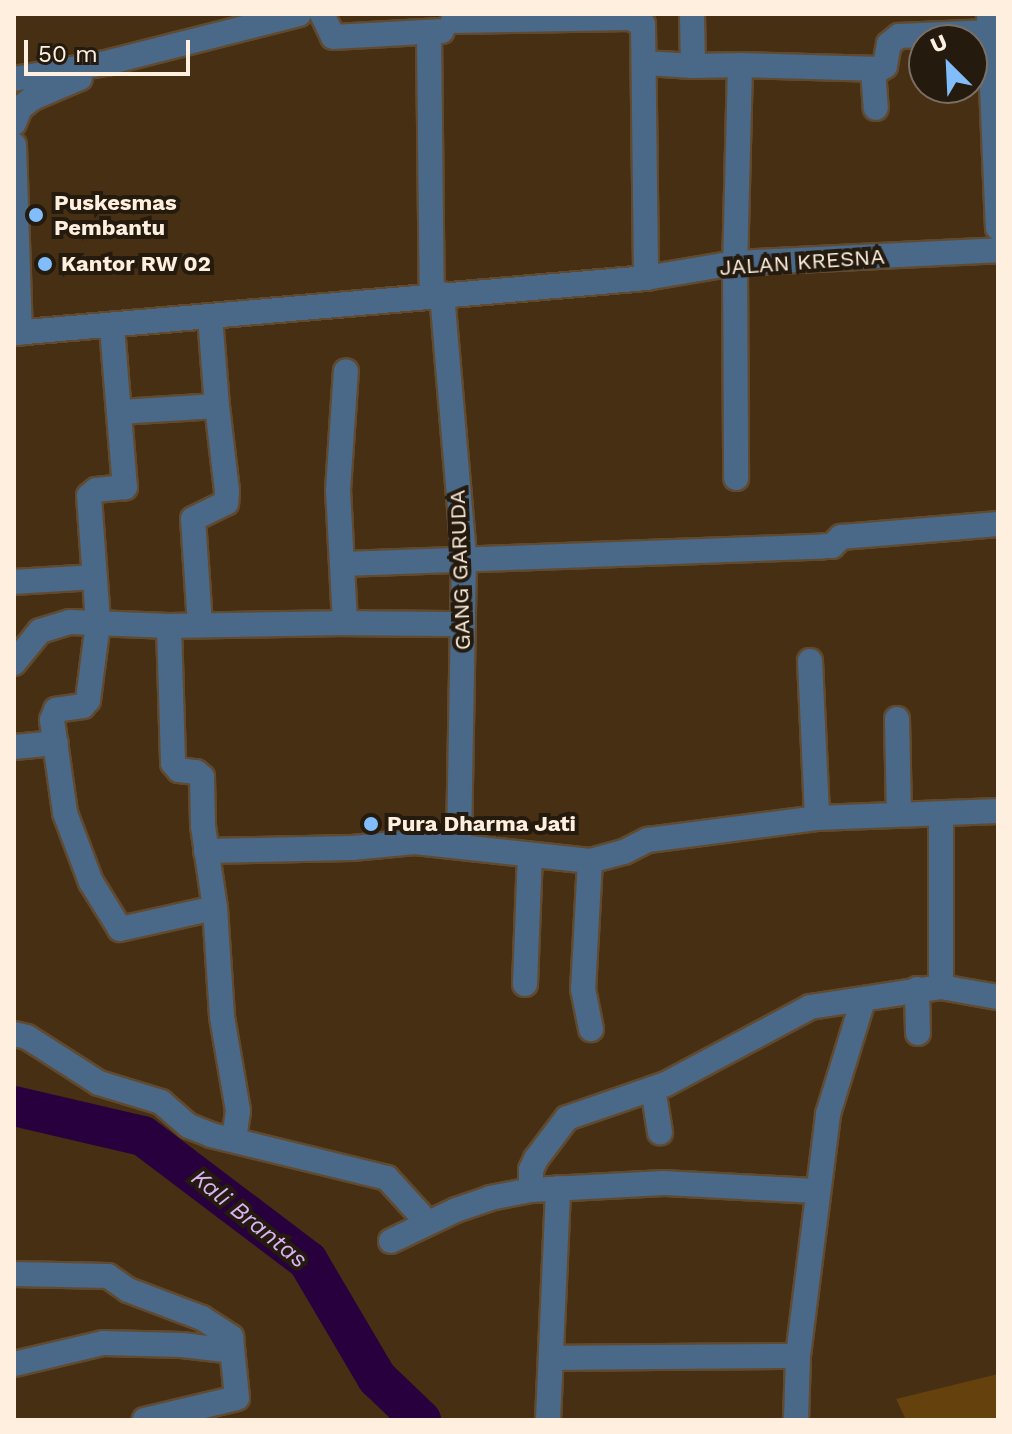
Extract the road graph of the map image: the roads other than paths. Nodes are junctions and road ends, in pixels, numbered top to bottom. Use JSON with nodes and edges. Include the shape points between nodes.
{"nodes":[{"id":1,"x":299,"y":14,"type":"edge"},
{"id":2,"x":322,"y":14,"type":"edge"},
{"id":3,"x":692,"y":14,"type":"edge"},
{"id":4,"x":453,"y":18,"type":"edge"},
{"id":5,"x":990,"y":23,"type":"edge"},
{"id":6,"x":429,"y":32,"type":"junction"},
{"id":7,"x":106,"y":63,"type":"junction"},
{"id":8,"x":645,"y":63,"type":"junction"},
{"id":9,"x":740,"y":65,"type":"junction"},
{"id":10,"x":693,"y":66,"type":"junction"},
{"id":11,"x":873,"y":69,"type":"junction"},
{"id":12,"x":14,"y":79,"type":"edge"},
{"id":13,"x":876,"y":108,"type":"dead end"},
{"id":14,"x":14,"y":123,"type":"edge"},
{"id":15,"x":14,"y":145,"type":"edge"},
{"id":16,"x":998,"y":228,"type":"edge"},
{"id":17,"x":998,"y":250,"type":"edge"},
{"id":18,"x":735,"y":263,"type":"junction"},
{"id":19,"x":646,"y":278,"type":"junction"},
{"id":20,"x":437,"y":295,"type":"junction"},
{"id":21,"x":210,"y":318,"type":"junction"},
{"id":22,"x":112,"y":327,"type":"junction"},
{"id":23,"x":17,"y":333,"type":"edge"},
{"id":24,"x":346,"y":371,"type":"dead end"},
{"id":25,"x":217,"y":406,"type":"junction"},
{"id":26,"x":120,"y":412,"type":"junction"},
{"id":27,"x":736,"y":478,"type":"dead end"},
{"id":28,"x":998,"y":524,"type":"edge"},
{"id":29,"x":464,"y":557,"type":"junction"},
{"id":30,"x":344,"y":564,"type":"junction"},
{"id":31,"x":95,"y":577,"type":"junction"},
{"id":32,"x":14,"y":582,"type":"edge"},
{"id":33,"x":98,"y":623,"type":"junction"},
{"id":34,"x":345,"y":623,"type":"junction"},
{"id":35,"x":200,"y":624,"type":"junction"},
{"id":36,"x":463,"y":624,"type":"junction"},
{"id":37,"x":169,"y":626,"type":"junction"},
{"id":38,"x":810,"y":661,"type":"dead end"},
{"id":39,"x":14,"y":663,"type":"edge"},
{"id":40,"x":897,"y":719,"type":"dead end"},
{"id":41,"x":56,"y":743,"type":"junction"},
{"id":42,"x":14,"y":747,"type":"edge"},
{"id":43,"x":998,"y":811,"type":"edge"},
{"id":44,"x":899,"y":814,"type":"junction"},
{"id":45,"x":941,"y":814,"type":"junction"},
{"id":46,"x":817,"y":818,"type":"junction"},
{"id":47,"x":459,"y":846,"type":"junction"},
{"id":48,"x":206,"y":851,"type":"junction"},
{"id":49,"x":530,"y":855,"type":"junction"},
{"id":50,"x":590,"y":861,"type":"junction"},
{"id":51,"x":215,"y":908,"type":"junction"},
{"id":52,"x":525,"y":984,"type":"dead end"},
{"id":53,"x":941,"y":987,"type":"junction"},
{"id":54,"x":917,"y":989,"type":"junction"},
{"id":55,"x":998,"y":997,"type":"edge"},
{"id":56,"x":863,"y":1000,"type":"junction"},
{"id":57,"x":591,"y":1029,"type":"dead end"},
{"id":58,"x":918,"y":1033,"type":"dead end"},
{"id":59,"x":14,"y":1034,"type":"edge"},
{"id":60,"x":653,"y":1089,"type":"junction"},
{"id":61,"x":660,"y":1132,"type":"dead end"},
{"id":62,"x":234,"y":1140,"type":"junction"},
{"id":63,"x":558,"y":1188,"type":"junction"},
{"id":64,"x":531,"y":1190,"type":"junction"},
{"id":65,"x":818,"y":1191,"type":"junction"},
{"id":66,"x":427,"y":1222,"type":"junction"},
{"id":67,"x":391,"y":1241,"type":"dead end"},
{"id":68,"x":14,"y":1274,"type":"edge"},
{"id":69,"x":232,"y":1351,"type":"junction"},
{"id":70,"x":798,"y":1356,"type":"junction"},
{"id":71,"x":551,"y":1358,"type":"junction"},
{"id":72,"x":14,"y":1364,"type":"edge"},
{"id":73,"x":145,"y":1420,"type":"edge"},
{"id":74,"x":548,"y":1420,"type":"edge"},
{"id":75,"x":796,"y":1420,"type":"edge"}],
"edges":[{"from":1,"to":7,"type":"street"},
{"from":2,"to":6,"type":"street","via":[[333,37]]},
{"from":3,"to":10,"type":"street"},
{"from":4,"to":6,"type":"street","via":[[452,30]]},
{"from":4,"to":8,"type":"street","via":[[630,18],[643,24]]},
{"from":5,"to":11,"type":"street","via":[[899,36],[889,44],[885,66]]},
{"from":5,"to":16,"type":"street"},
{"from":6,"to":20,"type":"street","name":"GANG GARUDA"},
{"from":7,"to":12,"type":"street"},
{"from":7,"to":14,"type":"street","via":[[33,98],[20,108]]},
{"from":8,"to":10,"type":"street"},
{"from":8,"to":19,"type":"street"},
{"from":9,"to":10,"type":"street"},
{"from":9,"to":11,"type":"street"},
{"from":9,"to":18,"type":"street"},
{"from":11,"to":13,"type":"street"},
{"from":15,"to":23,"type":"street"},
{"from":17,"to":18,"type":"street","name":"JALAN KRESNA"},
{"from":18,"to":19,"type":"street","name":"JALAN KRESNA"},
{"from":18,"to":27,"type":"street"},
{"from":19,"to":20,"type":"street","name":"JALAN KRESNA"},
{"from":20,"to":21,"type":"street","name":"JALAN KRESNA"},
{"from":20,"to":29,"type":"street","name":"GANG GARUDA"},
{"from":21,"to":22,"type":"street","name":"JALAN KRESNA"},
{"from":21,"to":25,"type":"street"},
{"from":22,"to":23,"type":"street","name":"JALAN KRESNA"},
{"from":22,"to":26,"type":"street"},
{"from":24,"to":30,"type":"street","via":[[338,490]]},
{"from":25,"to":26,"type":"street"},
{"from":25,"to":35,"type":"street","via":[[227,491],[226,503],[193,519]]},
{"from":26,"to":31,"type":"street","via":[[125,489],[96,490],[89,496]]},
{"from":28,"to":29,"type":"street","via":[[840,537],[830,546]]},
{"from":29,"to":30,"type":"street"},
{"from":29,"to":36,"type":"street","name":"GANG GARUDA"},
{"from":30,"to":34,"type":"street"},
{"from":31,"to":32,"type":"street"},
{"from":31,"to":33,"type":"street"},
{"from":33,"to":37,"type":"street"},
{"from":33,"to":39,"type":"street","via":[[52,624]]},
{"from":33,"to":41,"type":"street","via":[[87,703],[56,710]]},
{"from":34,"to":35,"type":"street"},
{"from":34,"to":36,"type":"street"},
{"from":35,"to":37,"type":"street"},
{"from":36,"to":47,"type":"street","name":"GANG GARUDA"},
{"from":37,"to":48,"type":"street","via":[[172,757],[179,770],[202,777]]},
{"from":38,"to":46,"type":"street"},
{"from":40,"to":44,"type":"street"},
{"from":41,"to":42,"type":"street"},
{"from":41,"to":51,"type":"street","via":[[74,843],[115,926],[125,929]]},
{"from":43,"to":45,"type":"street"},
{"from":44,"to":45,"type":"street"},
{"from":44,"to":46,"type":"street"},
{"from":45,"to":53,"type":"street"},
{"from":46,"to":50,"type":"street","via":[[648,840]]},
{"from":47,"to":48,"type":"street","via":[[415,842]]},
{"from":47,"to":49,"type":"street"},
{"from":48,"to":51,"type":"street"},
{"from":49,"to":50,"type":"street"},
{"from":49,"to":52,"type":"street"},
{"from":50,"to":57,"type":"street","via":[[583,989]]},
{"from":51,"to":62,"type":"street","via":[[222,1017],[238,1111]]},
{"from":53,"to":54,"type":"street"},
{"from":53,"to":55,"type":"street"},
{"from":54,"to":56,"type":"street"},
{"from":54,"to":58,"type":"street"},
{"from":56,"to":60,"type":"street","via":[[810,1007]]},
{"from":56,"to":65,"type":"street","via":[[828,1114]]},
{"from":59,"to":62,"type":"street","via":[[47,1048],[99,1083],[161,1102],[189,1126]]},
{"from":60,"to":61,"type":"street"},
{"from":60,"to":64,"type":"street","via":[[567,1118],[531,1170]]},
{"from":62,"to":66,"type":"street","via":[[387,1178]]},
{"from":63,"to":64,"type":"street"},
{"from":63,"to":65,"type":"street","via":[[664,1183]]},
{"from":63,"to":71,"type":"street"},
{"from":64,"to":66,"type":"street","via":[[490,1198]]},
{"from":65,"to":70,"type":"street"},
{"from":66,"to":67,"type":"street"},
{"from":68,"to":69,"type":"street","via":[[108,1276],[128,1290],[202,1318],[231,1337]]},
{"from":69,"to":72,"type":"street","via":[[103,1343]]},
{"from":69,"to":73,"type":"street","via":[[237,1398]]},
{"from":70,"to":71,"type":"street"},
{"from":70,"to":75,"type":"street"},
{"from":71,"to":74,"type":"street"}]}
